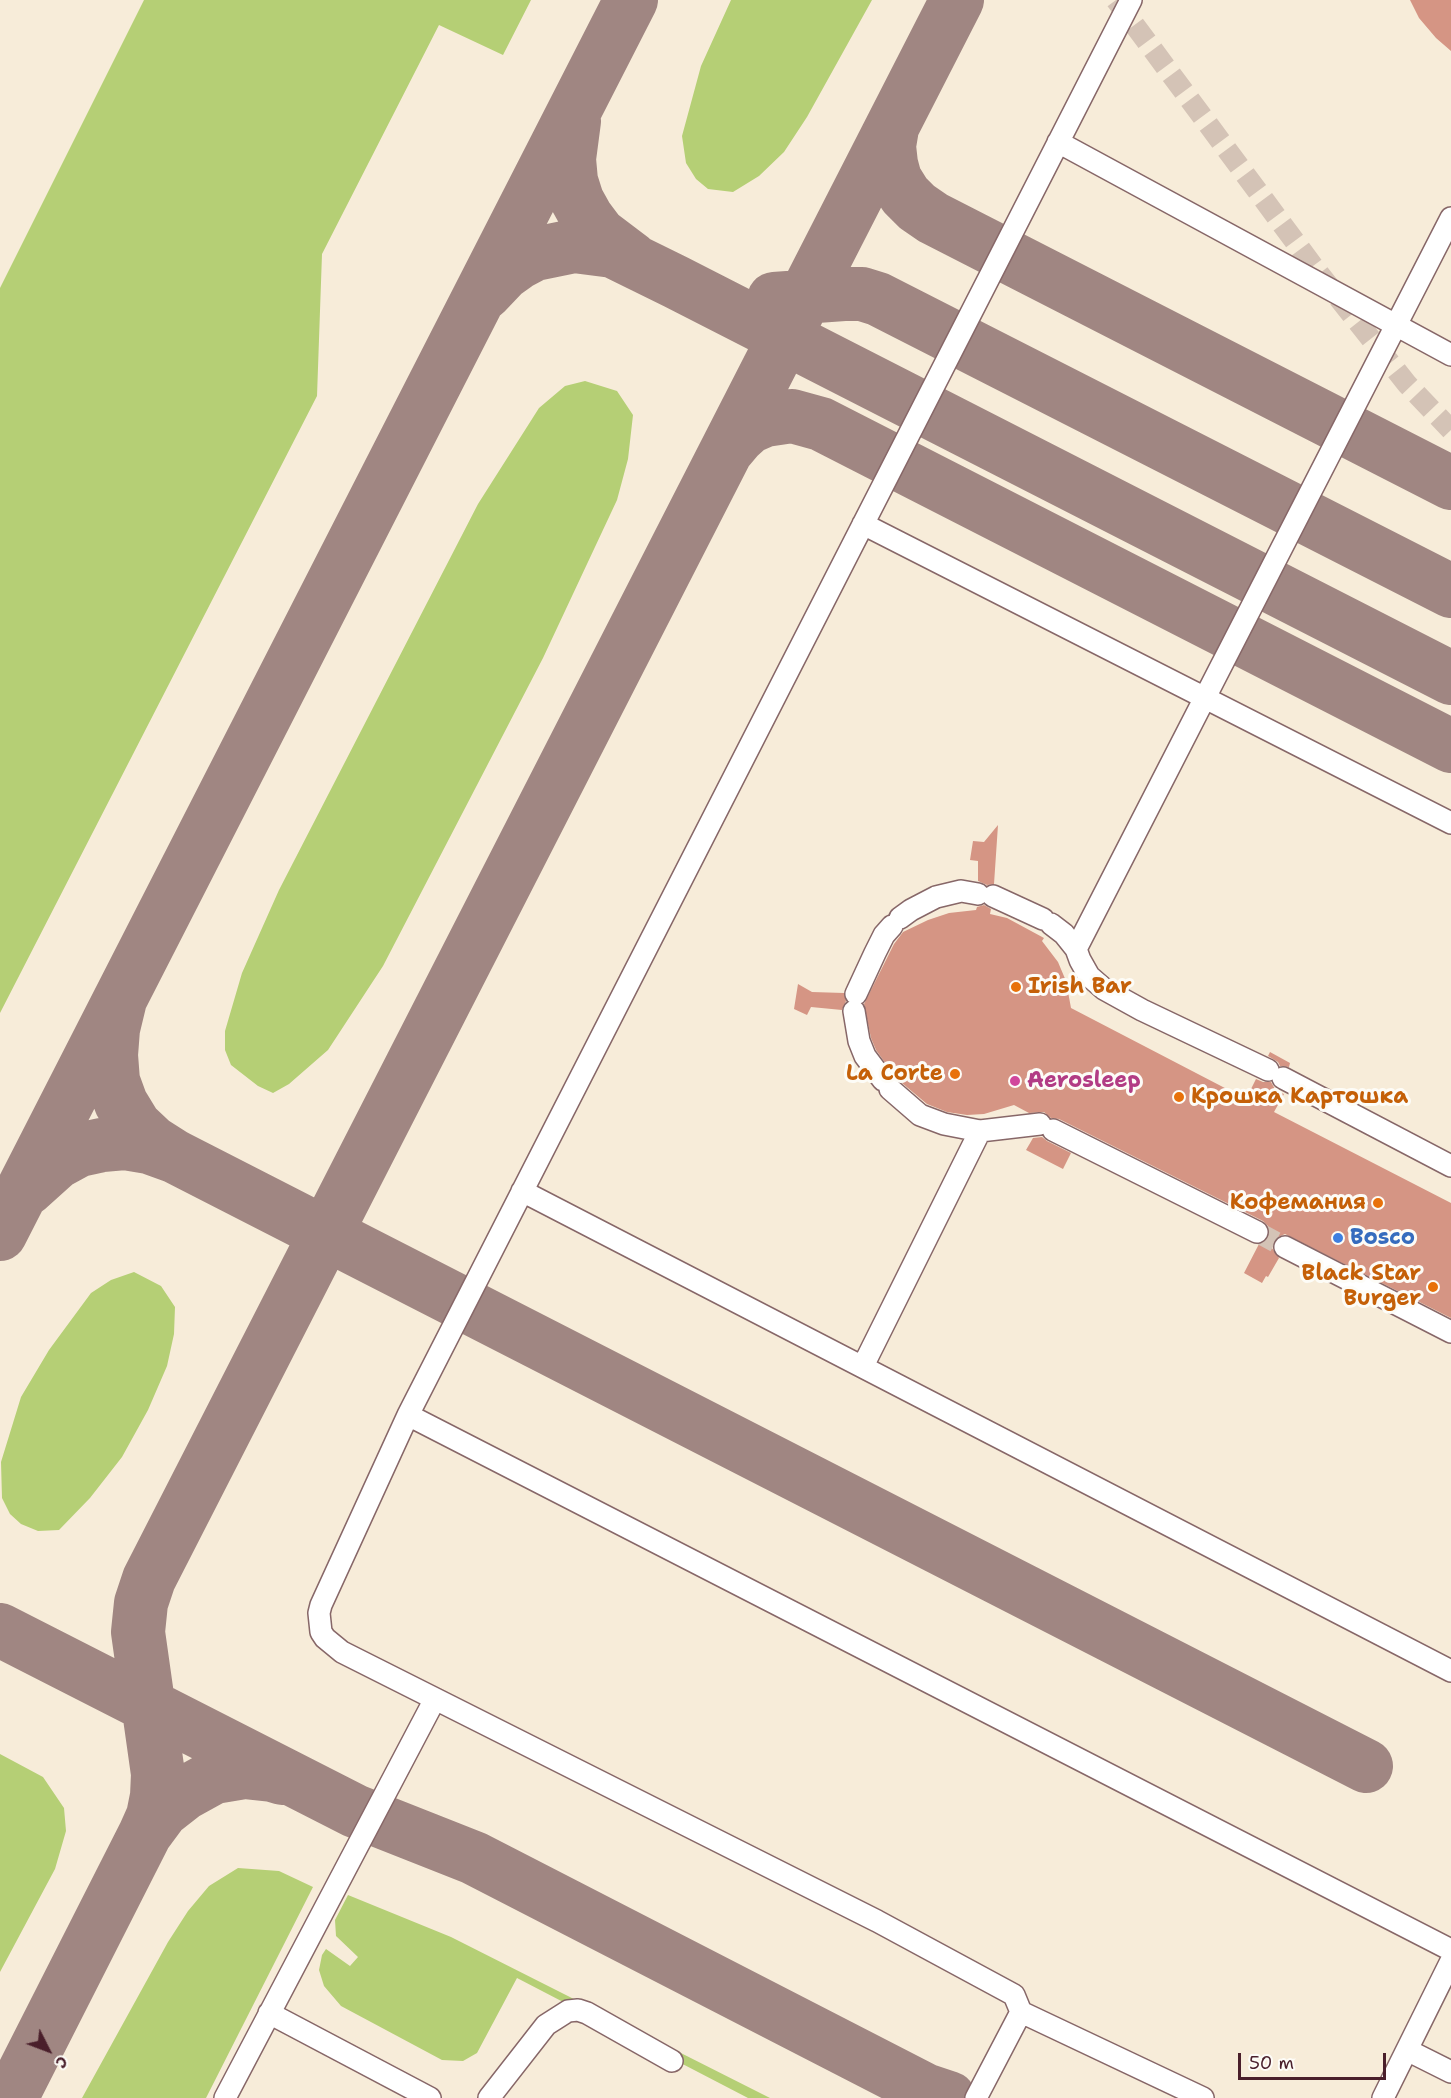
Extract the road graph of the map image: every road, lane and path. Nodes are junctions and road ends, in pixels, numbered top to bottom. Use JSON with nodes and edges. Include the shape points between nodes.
{"nodes":[{"id":1,"x":1131,"y":0,"type":"edge"},
{"id":2,"x":1058,"y":142,"type":"junction"},
{"id":3,"x":1451,"y":218,"type":"edge"},
{"id":4,"x":1397,"y":327,"type":"junction"},
{"id":5,"x":1451,"y":355,"type":"edge"},
{"id":6,"x":863,"y":524,"type":"junction"},
{"id":7,"x":1205,"y":698,"type":"junction"},
{"id":8,"x":1451,"y":823,"type":"edge"},
{"id":9,"x":1076,"y":949,"type":"junction"},
{"id":10,"x":980,"y":1131,"type":"junction"},
{"id":11,"x":1451,"y":1166,"type":"edge"},
{"id":12,"x":522,"y":1191,"type":"junction"},
{"id":13,"x":1257,"y":1232,"type":"tunnel mouth"},
{"id":14,"x":1285,"y":1246,"type":"tunnel mouth"},
{"id":15,"x":1451,"y":1332,"type":"edge"},
{"id":16,"x":863,"y":1366,"type":"junction"},
{"id":17,"x":408,"y":1415,"type":"junction"},
{"id":18,"x":1451,"y":1671,"type":"edge"},
{"id":19,"x":435,"y":1699,"type":"junction"},
{"id":20,"x":1451,"y":1950,"type":"edge"},
{"id":21,"x":1451,"y":1961,"type":"edge"},
{"id":22,"x":1021,"y":2012,"type":"junction"},
{"id":23,"x":269,"y":2013,"type":"junction"},
{"id":24,"x":1407,"y":2050,"type":"junction"},
{"id":25,"x":672,"y":2061,"type":"dead end"},
{"id":26,"x":1451,"y":2072,"type":"edge"},
{"id":27,"x":225,"y":2098,"type":"edge"},
{"id":28,"x":429,"y":2098,"type":"edge"},
{"id":29,"x":489,"y":2098,"type":"edge"},
{"id":30,"x":976,"y":2098,"type":"edge"},
{"id":31,"x":1203,"y":2098,"type":"edge"},
{"id":32,"x":1383,"y":2098,"type":"edge"}],
"edges":[{"from":1,"to":2,"type":"lane"},
{"from":2,"to":4,"type":"lane"},
{"from":2,"to":6,"type":"lane"},
{"from":3,"to":4,"type":"lane"},
{"from":4,"to":5,"type":"lane"},
{"from":4,"to":7,"type":"lane"},
{"from":6,"to":7,"type":"lane"},
{"from":6,"to":12,"type":"lane"},
{"from":7,"to":8,"type":"lane"},
{"from":7,"to":9,"type":"lane"},
{"from":9,"to":10,"type":"lane","via":[[1047,921],[986,895],[961,891],[936,897],[911,910],[884,935],[874,953],[855,1002],[859,1041],[865,1056],[886,1084],[920,1115]]},
{"from":9,"to":11,"type":"lane","via":[[1089,976],[1104,989]]},
{"from":10,"to":13,"type":"lane","via":[[1047,1127]]},
{"from":10,"to":16,"type":"lane"},
{"from":12,"to":16,"type":"lane"},
{"from":12,"to":17,"type":"lane"},
{"from":14,"to":15,"type":"lane"},
{"from":16,"to":18,"type":"lane"},
{"from":17,"to":19,"type":"lane","via":[[321,1605],[320,1623],[325,1638],[342,1652]]},
{"from":17,"to":20,"type":"lane"},
{"from":19,"to":22,"type":"lane","via":[[877,1921],[1014,1995]]},
{"from":19,"to":23,"type":"lane"},
{"from":21,"to":24,"type":"lane"},
{"from":22,"to":30,"type":"lane"},
{"from":22,"to":31,"type":"lane"},
{"from":23,"to":27,"type":"lane"},
{"from":23,"to":28,"type":"lane"},
{"from":24,"to":26,"type":"lane"},
{"from":24,"to":32,"type":"lane"},
{"from":25,"to":29,"type":"lane","via":[[587,2013],[568,2011],[546,2025]]}]}
